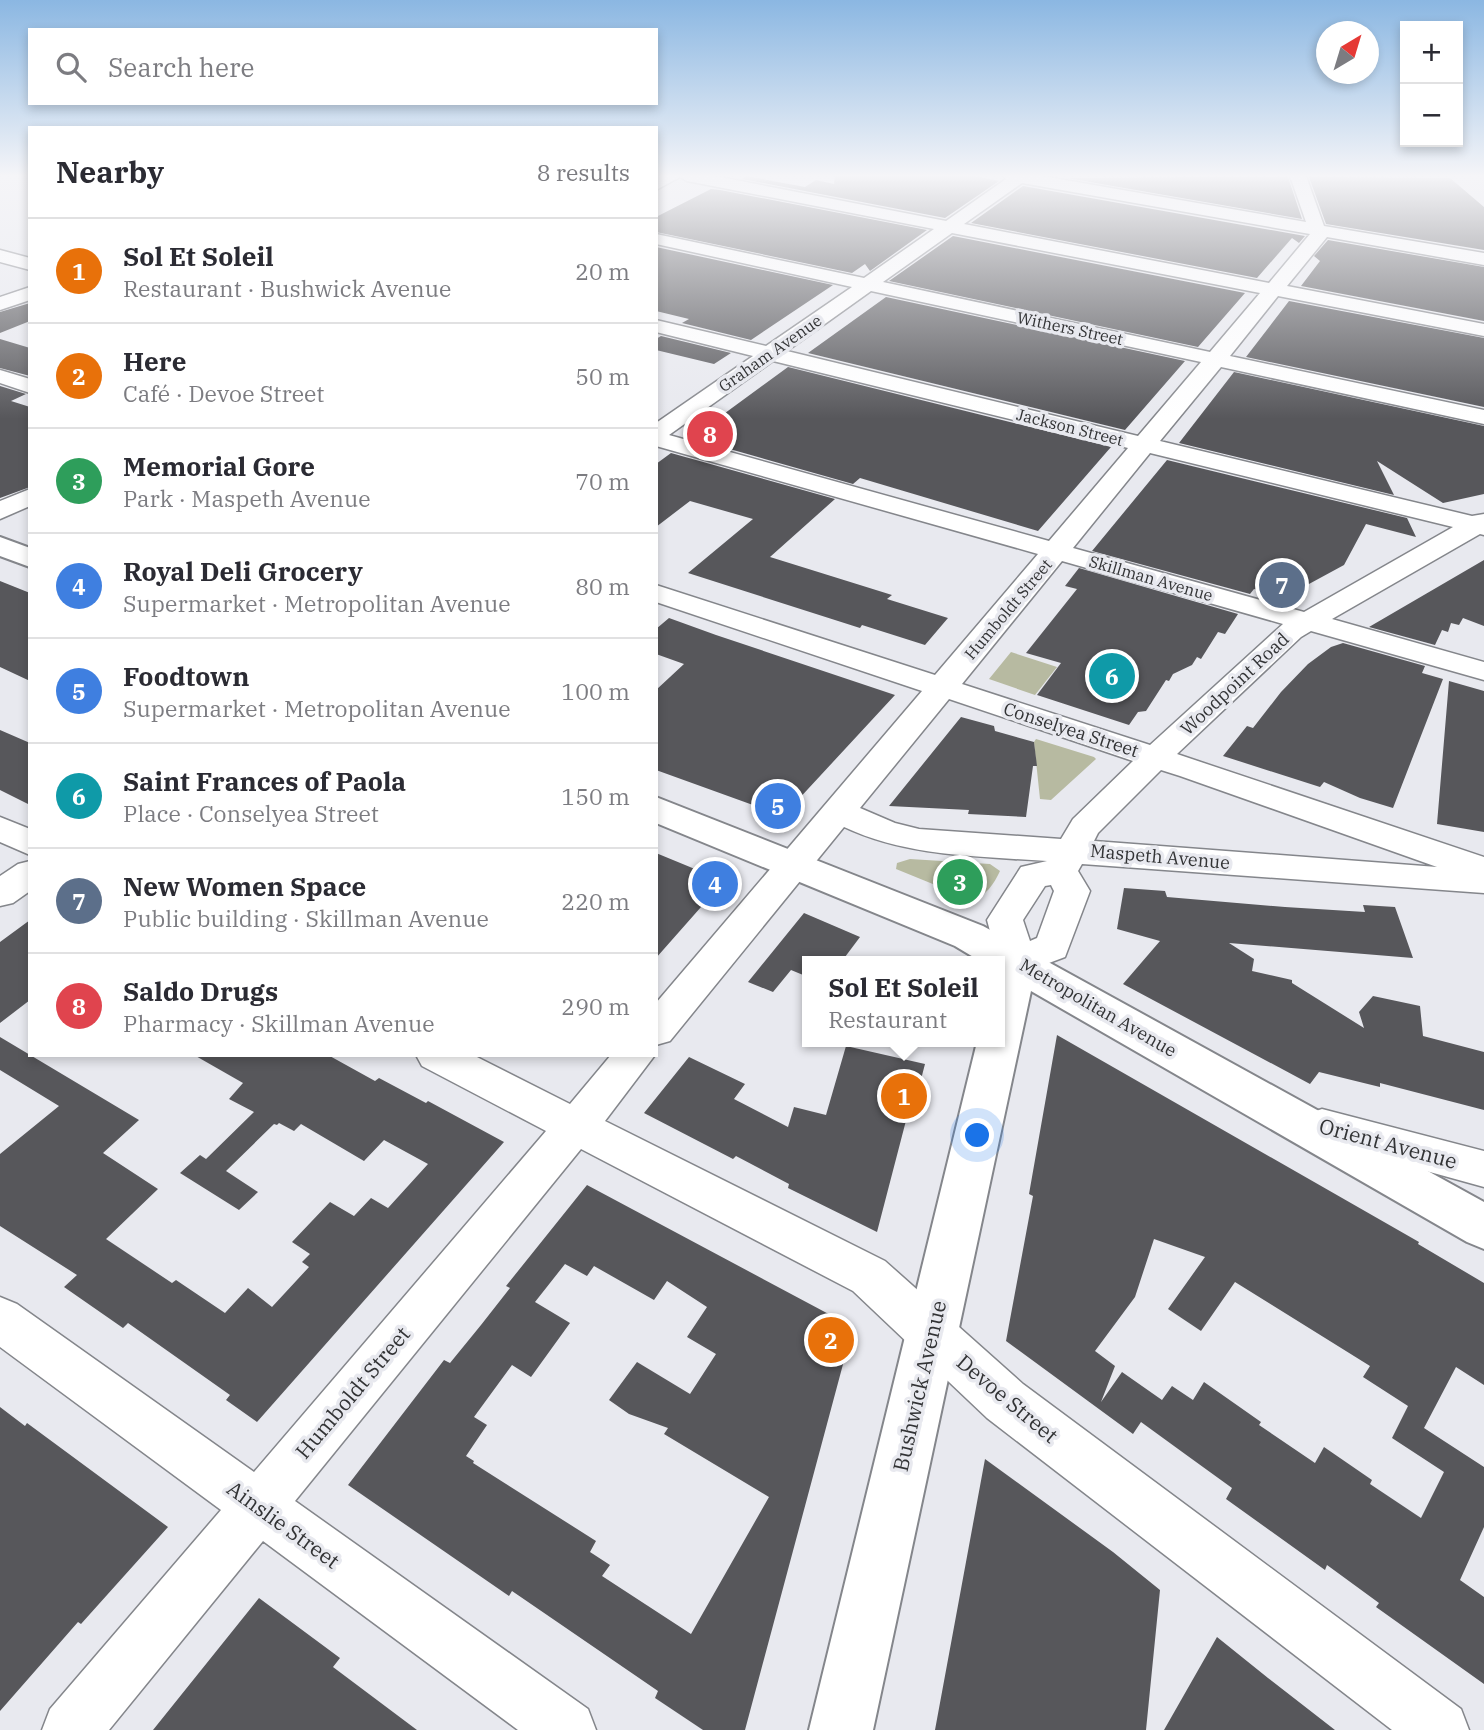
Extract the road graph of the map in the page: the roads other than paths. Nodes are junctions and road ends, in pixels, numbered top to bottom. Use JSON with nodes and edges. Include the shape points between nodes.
{"nodes":[{"id":1,"x":3,"y":257,"type":"edge"},
{"id":2,"x":737,"y":257,"type":"edge"},
{"id":3,"x":907,"y":257,"type":"edge"},
{"id":4,"x":1103,"y":257,"type":"edge"},
{"id":5,"x":1302,"y":257,"type":"edge"},
{"id":6,"x":28,"y":263,"type":"edge"},
{"id":7,"x":867,"y":285,"type":"junction"},
{"id":8,"x":1275,"y":290,"type":"junction"},
{"id":9,"x":28,"y":294,"type":"edge"},
{"id":10,"x":0,"y":304,"type":"edge"},
{"id":11,"x":658,"y":326,"type":"edge"},
{"id":12,"x":1484,"y":330,"type":"edge"},
{"id":13,"x":770,"y":353,"type":"junction"},
{"id":14,"x":1216,"y":359,"type":"junction"},
{"id":15,"x":0,"y":376,"type":"edge"},
{"id":16,"x":28,"y":385,"type":"edge"},
{"id":17,"x":1484,"y":417,"type":"edge"},
{"id":18,"x":658,"y":432,"type":"edge"},
{"id":19,"x":658,"y":440,"type":"edge"},
{"id":20,"x":1144,"y":445,"type":"junction"},
{"id":21,"x":28,"y":497,"type":"edge"},
{"id":22,"x":0,"y":511,"type":"edge"},
{"id":23,"x":1481,"y":524,"type":"edge"},
{"id":24,"x":0,"y":546,"type":"edge"},
{"id":25,"x":1056,"y":552,"type":"junction"},
{"id":26,"x":28,"y":557,"type":"edge"},
{"id":27,"x":658,"y":594,"type":"edge"},
{"id":28,"x":1307,"y":622,"type":"junction"},
{"id":29,"x":1484,"y":671,"type":"edge"},
{"id":30,"x":942,"y":688,"type":"junction"},
{"id":31,"x":1154,"y":758,"type":"junction"},
{"id":32,"x":658,"y":809,"type":"edge"},
{"id":33,"x":840,"y":812,"type":"junction"},
{"id":34,"x":0,"y":828,"type":"edge"},
{"id":35,"x":28,"y":843,"type":"edge"},
{"id":36,"x":1065,"y":860,"type":"junction"},
{"id":37,"x":795,"y":864,"type":"junction"},
{"id":38,"x":1484,"y":870,"type":"edge"},
{"id":39,"x":28,"y":874,"type":"edge"},
{"id":40,"x":1484,"y":883,"type":"edge"},
{"id":41,"x":0,"y":894,"type":"edge"},
{"id":42,"x":1017,"y":961,"type":"junction"},
{"id":43,"x":1005,"y":1014,"type":"edge"},
{"id":44,"x":658,"y":1028,"type":"edge"},
{"id":45,"x":998,"y":1047,"type":"edge"},
{"id":46,"x":440,"y":1057,"type":"edge"},
{"id":47,"x":633,"y":1057,"type":"edge"},
{"id":48,"x":1292,"y":1118,"type":"junction"},
{"id":49,"x":575,"y":1127,"type":"junction"},
{"id":50,"x":1484,"y":1169,"type":"edge"},
{"id":51,"x":1484,"y":1227,"type":"edge"},
{"id":52,"x":0,"y":1319,"type":"edge"},
{"id":53,"x":932,"y":1334,"type":"junction"},
{"id":54,"x":258,"y":1507,"type":"junction"},
{"id":55,"x":71,"y":1730,"type":"edge"},
{"id":56,"x":566,"y":1730,"type":"edge"},
{"id":57,"x":841,"y":1730,"type":"edge"},
{"id":58,"x":1440,"y":1730,"type":"edge"}],
"edges":[{"from":1,"to":6,"type":"street"},
{"from":2,"to":7,"type":"street","name":"Withers Street"},
{"from":3,"to":7,"type":"street","name":"Graham Avenue"},
{"from":4,"to":8,"type":"street"},
{"from":5,"to":8,"type":"street","name":"Humboldt Street"},
{"from":7,"to":13,"type":"street","name":"Graham Avenue"},
{"from":7,"to":14,"type":"street","name":"Withers Street"},
{"from":8,"to":12,"type":"street"},
{"from":8,"to":14,"type":"street","name":"Humboldt Street"},
{"from":9,"to":10,"type":"street"},
{"from":11,"to":13,"type":"street","name":"Jackson Street"},
{"from":13,"to":18,"type":"street","name":"Graham Avenue"},
{"from":13,"to":20,"type":"street","name":"Jackson Street"},
{"from":14,"to":17,"type":"street","name":"Withers Street"},
{"from":14,"to":20,"type":"street","name":"Humboldt Street"},
{"from":15,"to":16,"type":"street"},
{"from":19,"to":25,"type":"street","name":"Skillman Avenue"},
{"from":20,"to":23,"type":"street","name":"Jackson Street"},
{"from":20,"to":25,"type":"street","name":"Humboldt Street"},
{"from":21,"to":22,"type":"street"},
{"from":23,"to":28,"type":"street","name":"Woodpoint Road"},
{"from":24,"to":26,"type":"main road"},
{"from":25,"to":28,"type":"street","name":"Skillman Avenue"},
{"from":25,"to":30,"type":"street","name":"Humboldt Street"},
{"from":27,"to":30,"type":"street","name":"Conselyea Street"},
{"from":28,"to":29,"type":"street","name":"Skillman Avenue"},
{"from":28,"to":31,"type":"street","name":"Woodpoint Road","via":[[1291,631]]},
{"from":30,"to":31,"type":"street","name":"Conselyea Street"},
{"from":30,"to":33,"type":"street","name":"Humboldt Street"},
{"from":31,"to":36,"type":"street","name":"Woodpoint Road","via":[[1085,827]]},
{"from":31,"to":38,"type":"street","name":"Conselyea Street"},
{"from":32,"to":37,"type":"main road","name":"Metropolitan Avenue"},
{"from":33,"to":36,"type":"street","name":"Maspeth Avenue","via":[[886,833]]},
{"from":33,"to":37,"type":"street","name":"Humboldt Street"},
{"from":34,"to":35,"type":"street"},
{"from":36,"to":40,"type":"street","name":"Maspeth Avenue"},
{"from":36,"to":42,"type":"street","via":[[1072,891],[1052,947]]},
{"from":36,"to":42,"type":"street","via":[[1033,876],[1005,920]]},
{"from":37,"to":42,"type":"main road","name":"Metropolitan Avenue","via":[[970,936]]},
{"from":37,"to":44,"type":"street","name":"Humboldt Street"},
{"from":39,"to":41,"type":"street"},
{"from":42,"to":43,"type":"main road"},
{"from":42,"to":48,"type":"main road","name":"Metropolitan Avenue"},
{"from":45,"to":53,"type":"main road","name":"Bushwick Avenue"},
{"from":46,"to":49,"type":"street","name":"Devoe Street"},
{"from":47,"to":49,"type":"street","name":"Humboldt Street"},
{"from":48,"to":50,"type":"street","name":"Orient Avenue"},
{"from":48,"to":51,"type":"main road","name":"Metropolitan Avenue"},
{"from":49,"to":53,"type":"street","name":"Devoe Street","via":[[869,1276]]},
{"from":49,"to":54,"type":"street","name":"Humboldt Street"},
{"from":52,"to":54,"type":"street","name":"Ainslie Street"},
{"from":53,"to":57,"type":"main road","name":"Bushwick Avenue"},
{"from":53,"to":58,"type":"street","name":"Devoe Street","via":[[1005,1401]]},
{"from":54,"to":55,"type":"street","name":"Humboldt Street"},
{"from":54,"to":56,"type":"street","name":"Ainslie Street"}]}
